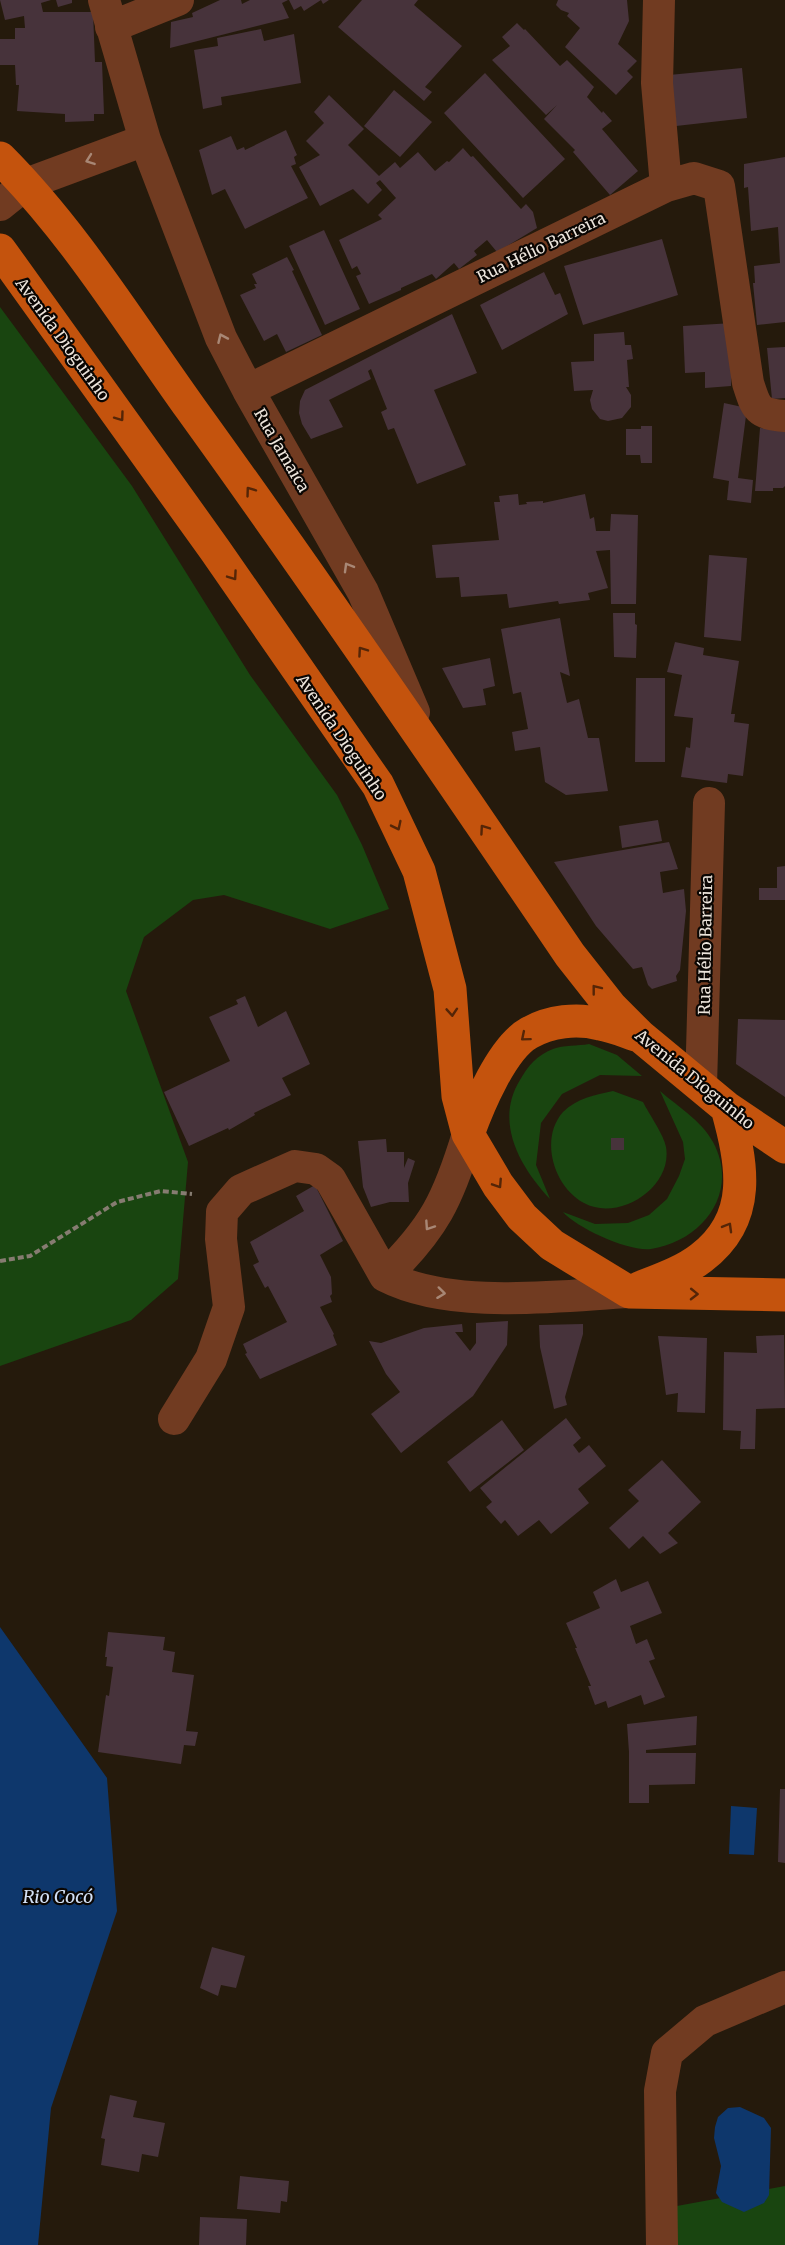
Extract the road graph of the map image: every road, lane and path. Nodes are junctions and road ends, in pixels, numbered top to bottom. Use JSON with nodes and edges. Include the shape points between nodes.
{"nodes":[{"id":1,"x":178,"y":0,"type":"edge"},
{"id":2,"x":660,"y":0,"type":"edge"},
{"id":3,"x":108,"y":14,"type":"edge"},
{"id":4,"x":145,"y":140,"type":"junction"},
{"id":5,"x":0,"y":158,"type":"edge"},
{"id":6,"x":26,"y":184,"type":"junction"},
{"id":7,"x":666,"y":186,"type":"junction"},
{"id":8,"x":0,"y":205,"type":"edge"},
{"id":9,"x":0,"y":250,"type":"edge"},
{"id":10,"x":248,"y":390,"type":"junction"},
{"id":11,"x":785,"y":416,"type":"edge"},
{"id":12,"x":432,"y":754,"type":"junction"},
{"id":13,"x":709,"y":803,"type":"dead end"},
{"id":14,"x":640,"y":1036,"type":"junction"},
{"id":15,"x":701,"y":1086,"type":"junction"},
{"id":16,"x":727,"y":1108,"type":"junction"},
{"id":17,"x":468,"y":1134,"type":"junction"},
{"id":18,"x":785,"y":1147,"type":"edge"},
{"id":19,"x":234,"y":1198,"type":"junction"},
{"id":20,"x":0,"y":1261,"type":"edge"},
{"id":21,"x":385,"y":1276,"type":"junction"},
{"id":22,"x":629,"y":1292,"type":"junction"},
{"id":23,"x":785,"y":1295,"type":"edge"},
{"id":24,"x":174,"y":1419,"type":"dead end"},
{"id":25,"x":785,"y":1987,"type":"edge"},
{"id":26,"x":662,"y":2245,"type":"edge"}],
"edges":[{"from":1,"to":3,"type":"street"},
{"from":2,"to":7,"type":"street","via":[[657,83]]},
{"from":3,"to":4,"type":"street","name":"Rua Jamaica"},
{"from":4,"to":6,"type":"street","one_way":true},
{"from":10,"to":4,"type":"street","name":"Rua Jamaica","one_way":true,"via":[[221,338]]},
{"from":5,"to":6,"type":"main road","name":"Avenida Dioguinho"},
{"from":6,"to":8,"type":"street"},
{"from":12,"to":6,"type":"main road","name":"Avenida Dioguinho","one_way":true,"via":[[100,279]]},
{"from":7,"to":10,"type":"street","name":"Rua Hélio Barreira"},
{"from":7,"to":11,"type":"street","name":"Rua Hélio Barreira","via":[[694,177],[719,186],[748,383],[756,406],[767,414]]},
{"from":9,"to":17,"type":"main road","name":"Avenida Dioguinho","one_way":true,"via":[[378,785],[419,872],[450,989],[458,1096]]},
{"from":12,"to":10,"type":"street","name":"Rua Jamaica","one_way":true,"via":[[363,592]]},
{"from":14,"to":12,"type":"main road","name":"Avenida Dioguinho","one_way":true,"via":[[570,955]]},
{"from":13,"to":15,"type":"street","name":"Rua Hélio Barreira"},
{"from":14,"to":15,"type":"main road","name":"Avenida Dioguinho"},
{"from":14,"to":17,"type":"main road","one_way":true,"via":[[599,1023],[574,1021],[553,1023],[527,1033],[489,1084]]},
{"from":15,"to":16,"type":"main road","name":"Avenida Dioguinho"},
{"from":16,"to":18,"type":"main road","name":"Avenida Dioguinho"},
{"from":22,"to":16,"type":"main road","one_way":true,"via":[[699,1260],[719,1243],[735,1216],[741,1171]]},
{"from":17,"to":21,"type":"street","one_way":true,"via":[[442,1207],[419,1241]]},
{"from":17,"to":22,"type":"main road","name":"Avenida Dioguinho","one_way":true,"via":[[522,1217],[552,1245]]},
{"from":19,"to":20,"type":"path","via":[[160,1191],[117,1202],[30,1256]]},
{"from":19,"to":21,"type":"street","via":[[241,1190],[295,1166],[316,1169],[330,1179]]},
{"from":19,"to":24,"type":"street","via":[[222,1212],[229,1307],[211,1359]]},
{"from":21,"to":22,"type":"street","one_way":true,"via":[[420,1290],[516,1299]]},
{"from":22,"to":23,"type":"main road","one_way":true},
{"from":25,"to":26,"type":"street","via":[[705,2020],[667,2053],[660,2091]]}]}
